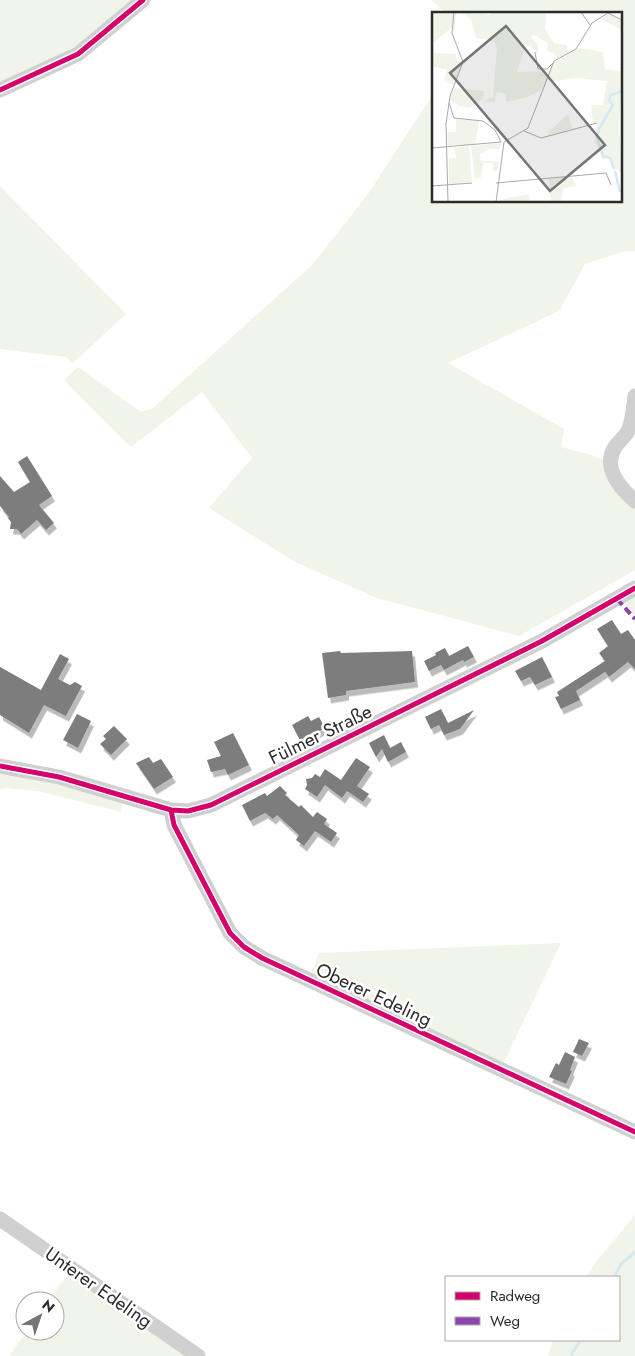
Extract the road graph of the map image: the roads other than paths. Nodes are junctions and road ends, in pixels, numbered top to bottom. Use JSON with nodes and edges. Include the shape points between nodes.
{"nodes":[{"id":1,"x":143,"y":0,"type":"edge"},
{"id":2,"x":0,"y":90,"type":"edge"},
{"id":3,"x":635,"y":396,"type":"edge"},
{"id":4,"x":635,"y":501,"type":"edge"},
{"id":5,"x":635,"y":588,"type":"edge"},
{"id":6,"x":0,"y":766,"type":"edge"},
{"id":7,"x":170,"y":810,"type":"junction"},
{"id":8,"x":635,"y":1132,"type":"edge"},
{"id":9,"x":0,"y":1219,"type":"edge"},
{"id":10,"x":198,"y":1356,"type":"edge"}],
"edges":[{"from":1,"to":2,"type":"street","via":[[78,54]]},
{"from":3,"to":4,"type":"street","via":[[628,433],[610,457],[617,481]]},
{"from":5,"to":7,"type":"street","name":"Fülmer Straße","via":[[542,641],[211,805],[188,811]]},
{"from":6,"to":7,"type":"street","name":"Fülmer Straße","via":[[59,777]]},
{"from":7,"to":8,"type":"street","name":"Oberer Edeling","via":[[174,826],[230,933],[244,947]]},
{"from":9,"to":10,"type":"street","name":"Unterer Edeling"}]}
